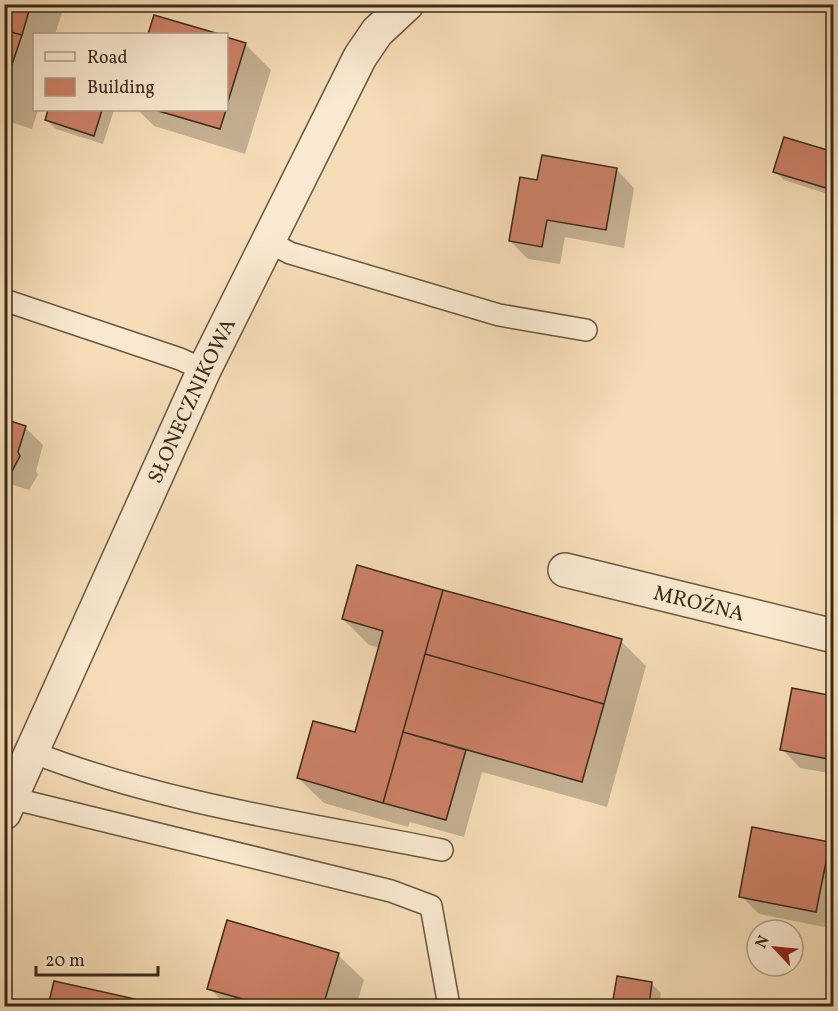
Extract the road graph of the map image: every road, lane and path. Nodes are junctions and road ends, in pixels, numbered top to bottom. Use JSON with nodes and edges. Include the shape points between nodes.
{"nodes":[{"id":1,"x":407,"y":4,"type":"edge"},
{"id":2,"x":267,"y":241,"type":"junction"},
{"id":3,"x":4,"y":300,"type":"edge"},
{"id":4,"x":586,"y":330,"type":"dead end"},
{"id":5,"x":204,"y":370,"type":"junction"},
{"id":6,"x":565,"y":570,"type":"dead end"},
{"id":7,"x":834,"y":636,"type":"edge"},
{"id":8,"x":32,"y":752,"type":"junction"},
{"id":9,"x":8,"y":805,"type":"edge"},
{"id":10,"x":442,"y":850,"type":"dead end"},
{"id":11,"x":449,"y":1006,"type":"edge"}],
"edges":[{"from":1,"to":2,"type":"street","name":"SŁONECZNIKOWA","via":[[377,32],[360,57]]},
{"from":2,"to":4,"type":"lane","via":[[290,253],[499,315]]},
{"from":2,"to":5,"type":"street","name":"SŁONECZNIKOWA"},
{"from":3,"to":5,"type":"lane"},
{"from":5,"to":8,"type":"street","name":"SŁONECZNIKOWA"},
{"from":6,"to":7,"type":"street","name":"MROŹNA"},
{"from":8,"to":9,"type":"street","name":"SŁONECZNIKOWA"},
{"from":8,"to":10,"type":"lane","via":[[77,769],[223,807]]},
{"from":9,"to":11,"type":"lane","via":[[391,891],[431,906]]}]}
